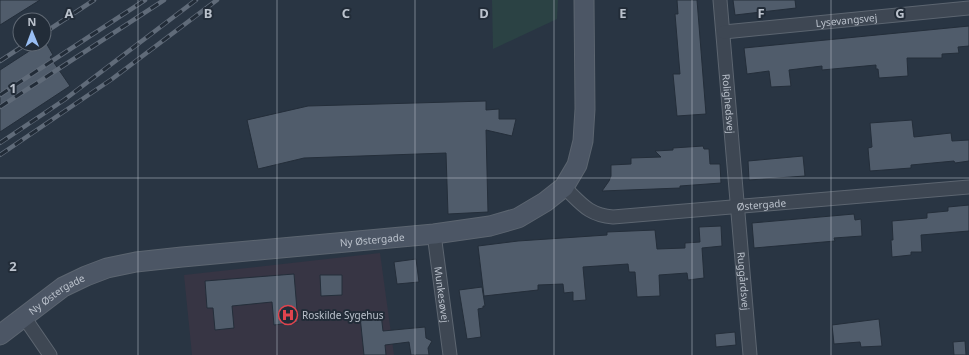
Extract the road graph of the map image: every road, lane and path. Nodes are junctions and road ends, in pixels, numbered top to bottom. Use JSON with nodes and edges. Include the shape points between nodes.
{"nodes":[{"id":1,"x":584,"y":0,"type":"edge"},
{"id":2,"x":720,"y":0,"type":"edge"},
{"id":3,"x":969,"y":8,"type":"edge"},
{"id":4,"x":724,"y":32,"type":"junction"},
{"id":5,"x":564,"y":187,"type":"junction"},
{"id":6,"x":969,"y":187,"type":"edge"},
{"id":7,"x":737,"y":207,"type":"junction"},
{"id":8,"x":434,"y":234,"type":"junction"},
{"id":9,"x":24,"y":317,"type":"junction"},
{"id":10,"x":0,"y":335,"type":"edge"},
{"id":11,"x":50,"y":355,"type":"edge"},
{"id":12,"x":450,"y":355,"type":"edge"},
{"id":13,"x":750,"y":355,"type":"edge"}],
"edges":[{"from":1,"to":5,"type":"main road","name":"Ny Østergade","via":[[583,141],[577,165]]},
{"from":2,"to":4,"type":"street","name":"Rolighedsvej"},
{"from":3,"to":4,"type":"street","name":"Lysevangsvej"},
{"from":4,"to":7,"type":"street","name":"Rolighedsvej"},
{"from":5,"to":7,"type":"street","name":"Østergade","via":[[586,208],[600,216]]},
{"from":5,"to":8,"type":"main road","name":"Ny Østergade","via":[[518,218],[490,226]]},
{"from":6,"to":7,"type":"street","name":"Østergade"},
{"from":7,"to":13,"type":"street","name":"Ruggårdsvej"},
{"from":8,"to":9,"type":"main road","name":"Ny Østergade","via":[[182,257],[107,268],[63,287]]},
{"from":8,"to":12,"type":"street","name":"Munkesøvej"},
{"from":9,"to":10,"type":"main road","name":"Ny Østergade"},
{"from":9,"to":11,"type":"street"}]}
